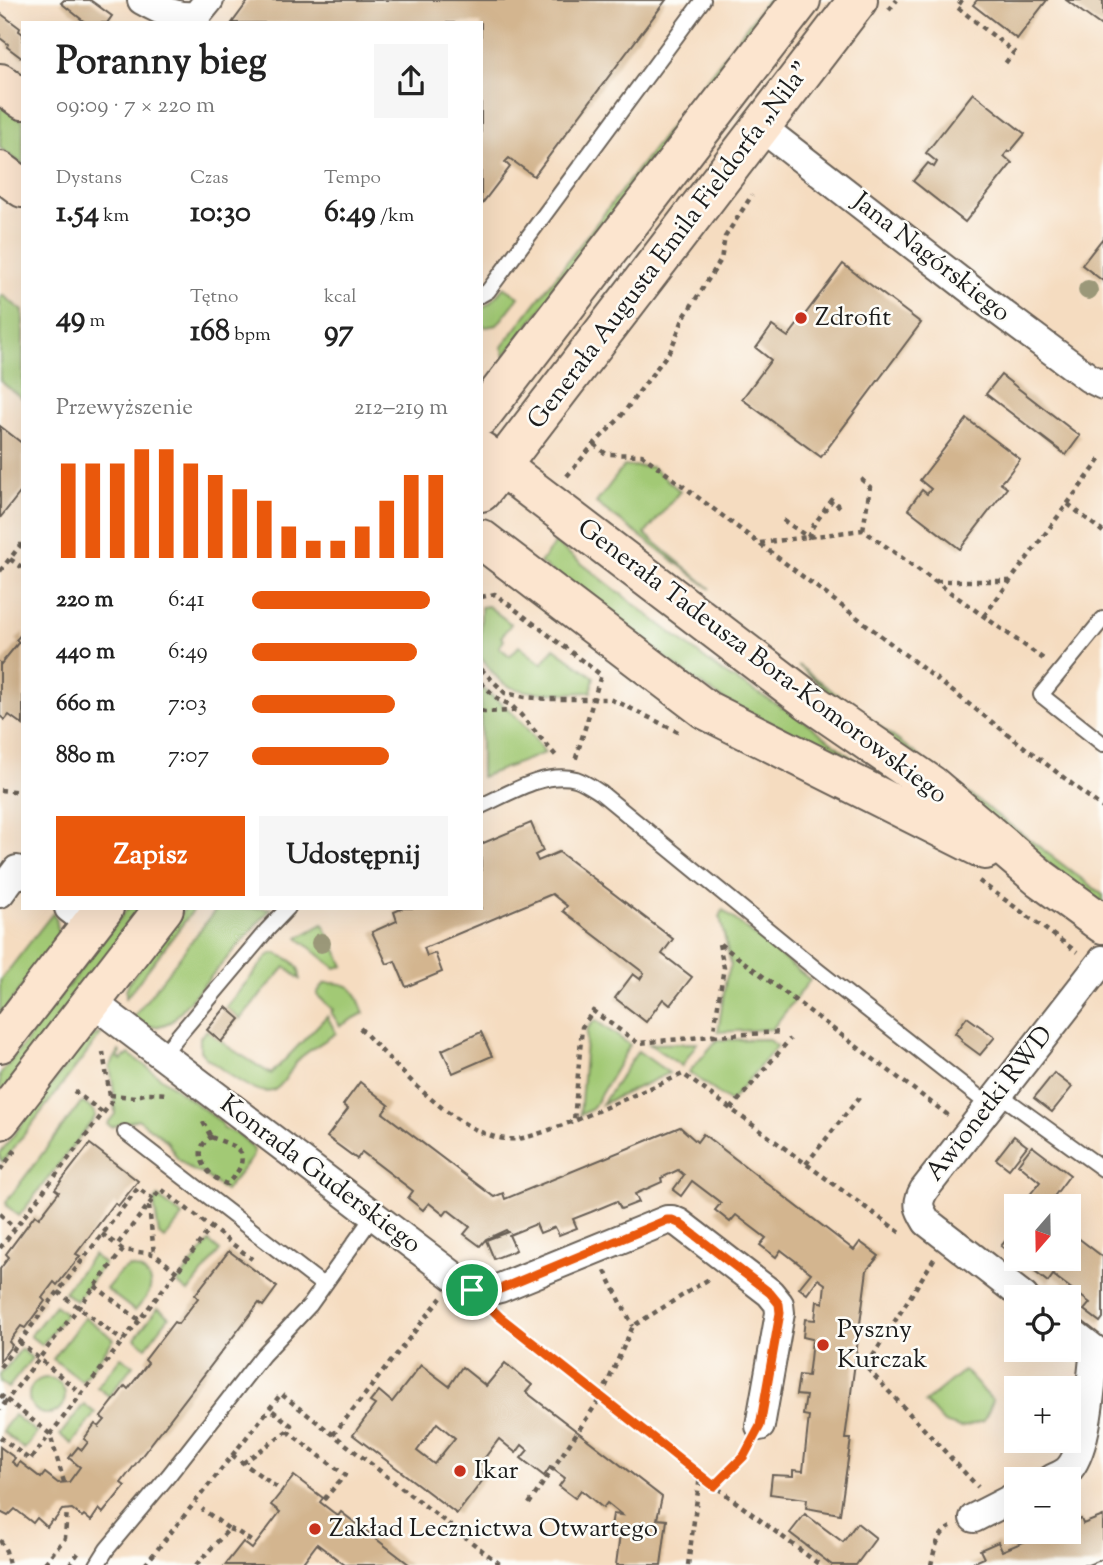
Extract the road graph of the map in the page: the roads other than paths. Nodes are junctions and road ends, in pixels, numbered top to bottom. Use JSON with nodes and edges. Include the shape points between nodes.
{"nodes":[{"id":1,"x":142,"y":0,"type":"edge"},
{"id":2,"x":703,"y":0,"type":"edge"},
{"id":3,"x":800,"y":0,"type":"edge"},
{"id":4,"x":858,"y":0,"type":"edge"},
{"id":5,"x":199,"y":13,"type":"edge"},
{"id":6,"x":0,"y":83,"type":"edge"},
{"id":7,"x":21,"y":99,"type":"edge"},
{"id":8,"x":761,"y":127,"type":"junction"},
{"id":9,"x":0,"y":171,"type":"edge"},
{"id":10,"x":21,"y":187,"type":"edge"},
{"id":11,"x":483,"y":294,"type":"edge"},
{"id":12,"x":1103,"y":385,"type":"edge"},
{"id":13,"x":483,"y":413,"type":"edge"},
{"id":14,"x":488,"y":470,"type":"edge"},
{"id":15,"x":483,"y":541,"type":"edge"},
{"id":16,"x":1103,"y":619,"type":"edge"},
{"id":17,"x":1103,"y":744,"type":"edge"},
{"id":18,"x":483,"y":805,"type":"edge"},
{"id":19,"x":21,"y":869,"type":"edge"},
{"id":20,"x":1040,"y":877,"type":"junction"},
{"id":21,"x":0,"y":893,"type":"edge"},
{"id":22,"x":161,"y":910,"type":"edge"},
{"id":23,"x":286,"y":910,"type":"edge"},
{"id":24,"x":88,"y":914,"type":"edge"},
{"id":25,"x":1103,"y":923,"type":"edge"},
{"id":26,"x":1100,"y":964,"type":"edge"},
{"id":27,"x":92,"y":1002,"type":"junction"},
{"id":28,"x":0,"y":1044,"type":"edge"},
{"id":29,"x":162,"y":1055,"type":"junction"},
{"id":30,"x":995,"y":1100,"type":"junction"},
{"id":31,"x":0,"y":1120,"type":"edge"},
{"id":32,"x":125,"y":1132,"type":"dead end"},
{"id":33,"x":1103,"y":1169,"type":"edge"},
{"id":34,"x":374,"y":1215,"type":"junction"},
{"id":35,"x":323,"y":1285,"type":"junction"},
{"id":36,"x":1008,"y":1285,"type":"edge"},
{"id":37,"x":1081,"y":1339,"type":"edge"},
{"id":38,"x":760,"y":1426,"type":"road end"},
{"id":39,"x":1069,"y":1467,"type":"edge"},
{"id":40,"x":97,"y":1565,"type":"edge"}],
"edges":[{"from":1,"to":5,"type":"street","via":[[177,16]]},
{"from":2,"to":11,"type":"lane"},
{"from":3,"to":13,"type":"street","name":"Generała Augusta Emila Fieldorfa „Nila”"},
{"from":4,"to":8,"type":"street","name":"Generała Augusta Emila Fieldorfa „Nila”"},
{"from":6,"to":7,"type":"street"},
{"from":8,"to":12,"type":"street","name":"Jana Nagórskiego","via":[[992,306]]},
{"from":8,"to":14,"type":"street","name":"Generała Augusta Emila Fieldorfa „Nila”"},
{"from":9,"to":10,"type":"street"},
{"from":14,"to":20,"type":"street","name":"Generała Tadeusza Bora-Komorowskiego","via":[[545,501],[809,701],[931,785]]},
{"from":15,"to":20,"type":"street","name":"Generała Tadeusza Bora-Komorowskiego","via":[[706,710]]},
{"from":16,"to":17,"type":"lane","via":[[1041,695]]},
{"from":18,"to":30,"type":"lane","via":[[545,778],[584,782],[817,970]]},
{"from":19,"to":21,"type":"street"},
{"from":20,"to":25,"type":"street","name":"Generała Tadeusza Bora-Komorowskiego"},
{"from":22,"to":27,"type":"street"},
{"from":23,"to":29,"type":"lane"},
{"from":24,"to":28,"type":"street"},
{"from":26,"to":30,"type":"street","name":"Awionetki RWD"},
{"from":27,"to":29,"type":"street","name":"Konrada Guderskiego"},
{"from":27,"to":31,"type":"street"},
{"from":29,"to":34,"type":"street","name":"Konrada Guderskiego"},
{"from":30,"to":33,"type":"lane"},
{"from":30,"to":36,"type":"street","name":"Awionetki RWD","via":[[918,1202],[927,1222]]},
{"from":32,"to":35,"type":"lane"},
{"from":34,"to":35,"type":"lane"},
{"from":34,"to":38,"type":"street","name":"Konrada Guderskiego","via":[[464,1284],[488,1292],[672,1220],[734,1264],[779,1304]]},
{"from":35,"to":40,"type":"lane"},
{"from":37,"to":39,"type":"street","via":[[1095,1350],[1085,1431]]}]}
